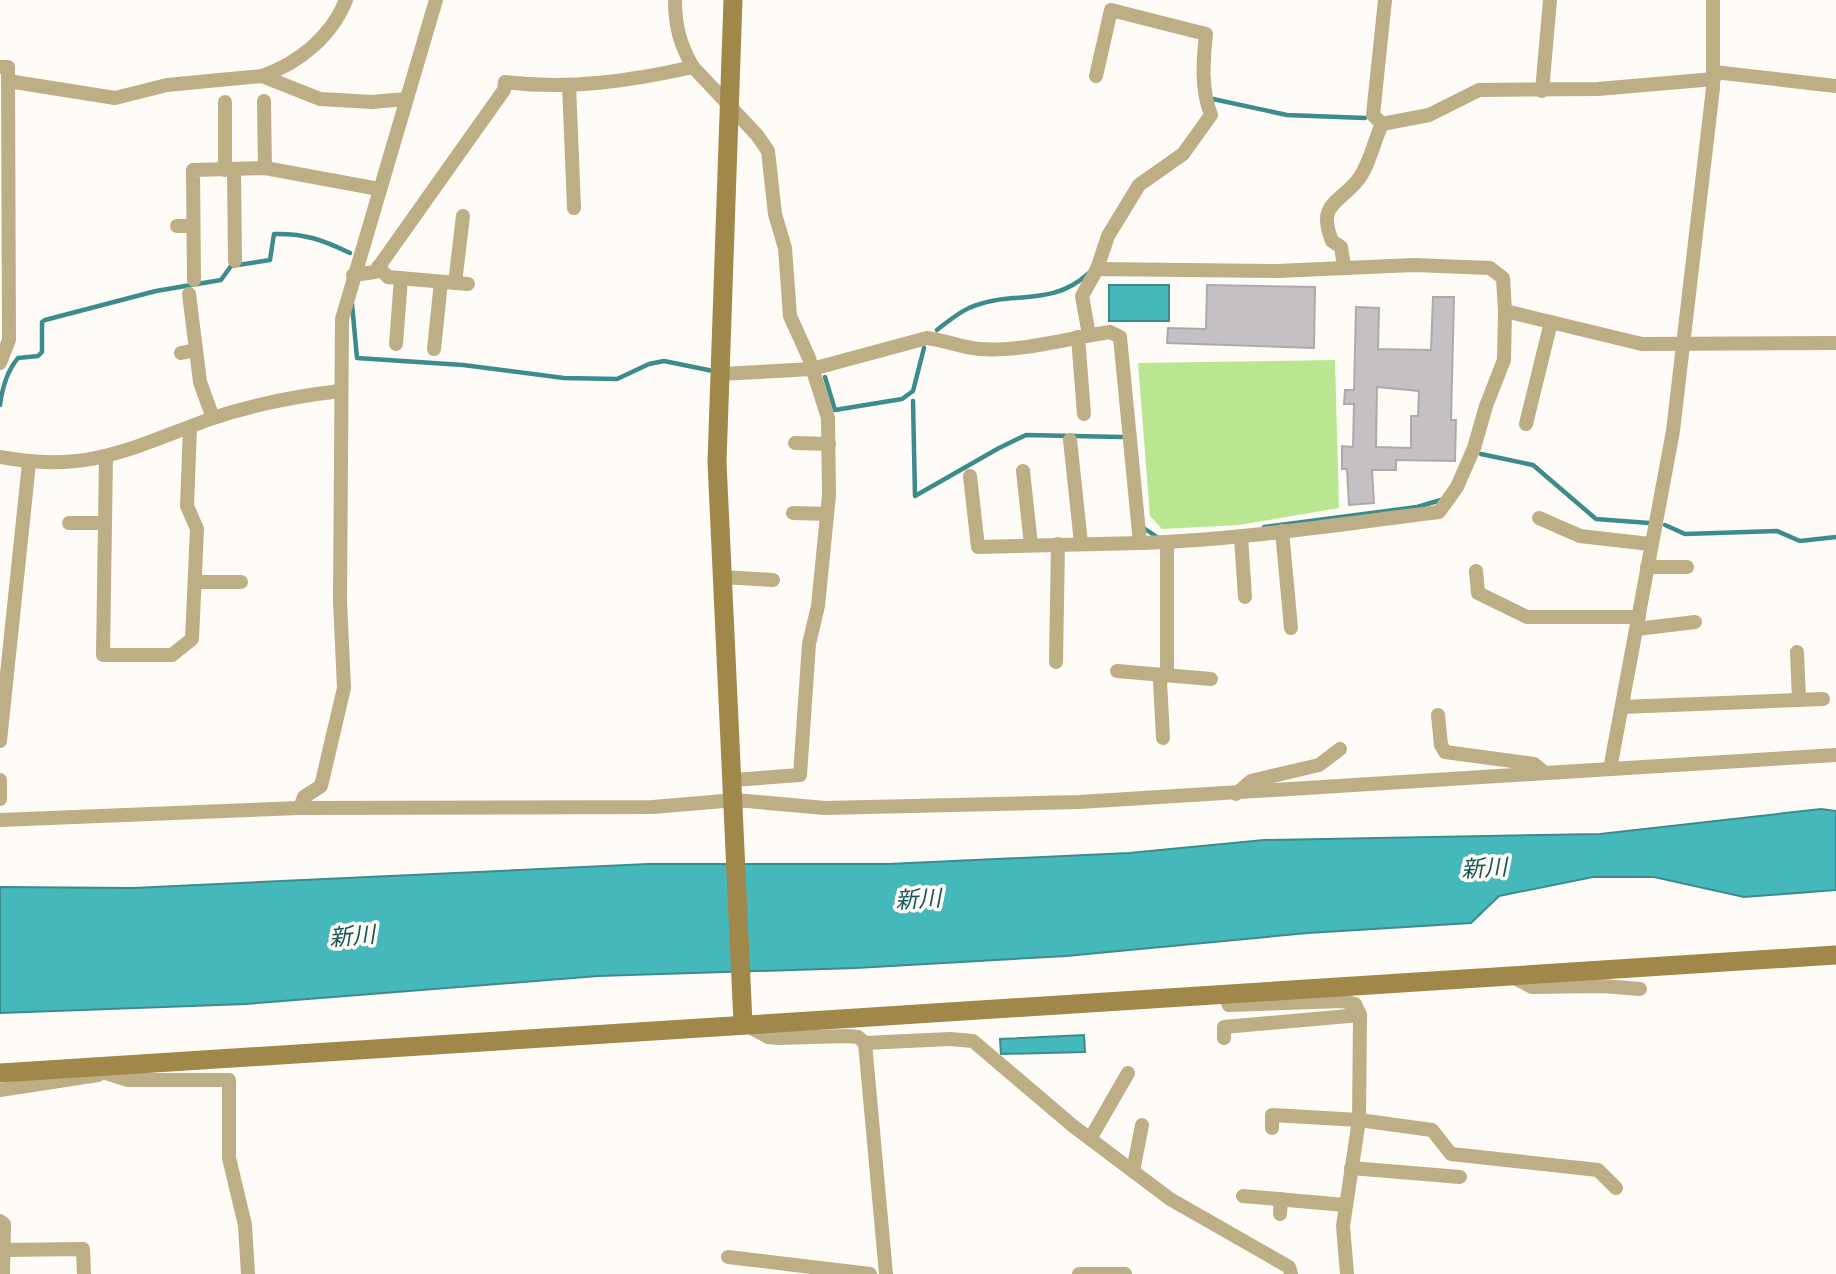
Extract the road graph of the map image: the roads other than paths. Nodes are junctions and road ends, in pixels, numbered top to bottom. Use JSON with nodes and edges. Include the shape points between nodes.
{"nodes":[{"id":1,"x":345,"y":0,"type":"edge"},
{"id":2,"x":436,"y":0,"type":"edge"},
{"id":3,"x":675,"y":0,"type":"edge"},
{"id":4,"x":733,"y":0,"type":"edge"},
{"id":5,"x":1385,"y":0,"type":"edge"},
{"id":6,"x":1550,"y":0,"type":"edge"},
{"id":7,"x":1713,"y":0,"type":"edge"},
{"id":8,"x":1112,"y":5,"type":"edge"},
{"id":9,"x":0,"y":51,"type":"edge"},
{"id":10,"x":1,"y":67,"type":"edge"},
{"id":11,"x":693,"y":67,"type":"junction"},
{"id":12,"x":262,"y":76,"type":"junction"},
{"id":13,"x":1096,"y":76,"type":"dead end"},
{"id":14,"x":1714,"y":76,"type":"junction"},
{"id":15,"x":8,"y":81,"type":"junction"},
{"id":16,"x":569,"y":85,"type":"junction"},
{"id":17,"x":1836,"y":86,"type":"edge"},
{"id":18,"x":1542,"y":91,"type":"junction"},
{"id":19,"x":406,"y":99,"type":"junction"},
{"id":20,"x":264,"y":101,"type":"dead end"},
{"id":21,"x":225,"y":102,"type":"dead end"},
{"id":22,"x":730,"y":110,"type":"junction"},
{"id":23,"x":1381,"y":124,"type":"junction"},
{"id":24,"x":265,"y":168,"type":"junction"},
{"id":25,"x":230,"y":169,"type":"junction"},
{"id":26,"x":379,"y":189,"type":"junction"},
{"id":27,"x":574,"y":208,"type":"dead end"},
{"id":28,"x":463,"y":216,"type":"dead end"},
{"id":29,"x":177,"y":226,"type":"dead end"},
{"id":30,"x":193,"y":226,"type":"junction"},
{"id":31,"x":235,"y":261,"type":"dead end"},
{"id":32,"x":1344,"y":266,"type":"junction"},
{"id":33,"x":378,"y":267,"type":"junction"},
{"id":34,"x":1097,"y":270,"type":"junction"},
{"id":35,"x":354,"y":275,"type":"junction"},
{"id":36,"x":401,"y":278,"type":"junction"},
{"id":37,"x":455,"y":283,"type":"junction"},
{"id":38,"x":1505,"y":311,"type":"junction"},
{"id":39,"x":1551,"y":322,"type":"junction"},
{"id":40,"x":1084,"y":336,"type":"junction"},
{"id":41,"x":1836,"y":343,"type":"edge"},
{"id":42,"x":396,"y":344,"type":"dead end"},
{"id":43,"x":1682,"y":346,"type":"junction"},
{"id":44,"x":434,"y":349,"type":"dead end"},
{"id":45,"x":0,"y":363,"type":"edge"},
{"id":46,"x":812,"y":369,"type":"junction"},
{"id":47,"x":721,"y":374,"type":"junction"},
{"id":48,"x":340,"y":391,"type":"junction"},
{"id":49,"x":1084,"y":414,"type":"dead end"},
{"id":50,"x":213,"y":418,"type":"junction"},
{"id":51,"x":1527,"y":424,"type":"dead end"},
{"id":52,"x":190,"y":428,"type":"junction"},
{"id":53,"x":1070,"y":440,"type":"dead end"},
{"id":54,"x":795,"y":443,"type":"dead end"},
{"id":55,"x":829,"y":444,"type":"junction"},
{"id":56,"x":0,"y":457,"type":"edge"},
{"id":57,"x":106,"y":457,"type":"junction"},
{"id":58,"x":29,"y":463,"type":"junction"},
{"id":59,"x":1023,"y":471,"type":"dead end"},
{"id":60,"x":970,"y":477,"type":"dead end"},
{"id":61,"x":793,"y":513,"type":"dead end"},
{"id":62,"x":827,"y":514,"type":"junction"},
{"id":63,"x":1538,"y":517,"type":"dead end"},
{"id":64,"x":69,"y":523,"type":"dead end"},
{"id":65,"x":105,"y":523,"type":"junction"},
{"id":66,"x":1282,"y":531,"type":"junction"},
{"id":67,"x":1241,"y":537,"type":"junction"},
{"id":68,"x":1167,"y":542,"type":"junction"},
{"id":69,"x":1081,"y":543,"type":"junction"},
{"id":70,"x":1140,"y":543,"type":"junction"},
{"id":71,"x":1058,"y":544,"type":"junction"},
{"id":72,"x":1650,"y":544,"type":"junction"},
{"id":73,"x":1031,"y":545,"type":"junction"},
{"id":74,"x":1647,"y":567,"type":"junction"},
{"id":75,"x":1687,"y":567,"type":"dead end"},
{"id":76,"x":1476,"y":571,"type":"dead end"},
{"id":77,"x":722,"y":577,"type":"junction"},
{"id":78,"x":773,"y":580,"type":"dead end"},
{"id":79,"x":195,"y":582,"type":"junction"},
{"id":80,"x":241,"y":582,"type":"dead end"},
{"id":81,"x":1245,"y":597,"type":"dead end"},
{"id":82,"x":1695,"y":622,"type":"dead end"},
{"id":83,"x":1638,"y":623,"type":"junction"},
{"id":84,"x":1290,"y":628,"type":"dead end"},
{"id":85,"x":1797,"y":652,"type":"dead end"},
{"id":86,"x":1056,"y":662,"type":"dead end"},
{"id":87,"x":4,"y":668,"type":"edge"},
{"id":88,"x":1117,"y":671,"type":"dead end"},
{"id":89,"x":1163,"y":677,"type":"junction"},
{"id":90,"x":1211,"y":679,"type":"dead end"},
{"id":91,"x":1823,"y":699,"type":"dead end"},
{"id":92,"x":1799,"y":700,"type":"junction"},
{"id":93,"x":1622,"y":707,"type":"junction"},
{"id":94,"x":1438,"y":715,"type":"dead end"},
{"id":95,"x":1163,"y":738,"type":"dead end"},
{"id":96,"x":0,"y":741,"type":"edge"},
{"id":97,"x":1340,"y":749,"type":"dead end"},
{"id":98,"x":1836,"y":755,"type":"edge"},
{"id":99,"x":1610,"y":769,"type":"junction"},
{"id":100,"x":1545,"y":773,"type":"junction"},
{"id":101,"x":0,"y":780,"type":"edge"},
{"id":102,"x":734,"y":790,"type":"junction"},
{"id":103,"x":1236,"y":794,"type":"junction"},
{"id":104,"x":0,"y":799,"type":"edge"},
{"id":105,"x":300,"y":808,"type":"junction"},
{"id":106,"x":0,"y":820,"type":"edge"},
{"id":107,"x":1836,"y":955,"type":"edge"},
{"id":108,"x":1512,"y":976,"type":"junction"},
{"id":109,"x":1640,"y":989,"type":"dead end"},
{"id":110,"x":1224,"y":995,"type":"junction"},
{"id":111,"x":1360,"y":1015,"type":"junction"},
{"id":112,"x":743,"y":1021,"type":"junction"},
{"id":113,"x":1224,"y":1038,"type":"dead end"},
{"id":114,"x":865,"y":1043,"type":"junction"},
{"id":115,"x":106,"y":1070,"type":"junction"},
{"id":116,"x":0,"y":1073,"type":"edge"},
{"id":117,"x":1128,"y":1073,"type":"dead end"},
{"id":118,"x":0,"y":1090,"type":"edge"},
{"id":119,"x":1359,"y":1119,"type":"junction"},
{"id":120,"x":1142,"y":1125,"type":"dead end"},
{"id":121,"x":1272,"y":1128,"type":"dead end"},
{"id":122,"x":1090,"y":1139,"type":"junction"},
{"id":123,"x":1351,"y":1168,"type":"junction"},
{"id":124,"x":1133,"y":1171,"type":"junction"},
{"id":125,"x":1460,"y":1177,"type":"dead end"},
{"id":126,"x":1616,"y":1188,"type":"dead end"},
{"id":127,"x":1243,"y":1196,"type":"dead end"},
{"id":128,"x":1345,"y":1205,"type":"junction"},
{"id":129,"x":0,"y":1221,"type":"edge"},
{"id":130,"x":4,"y":1250,"type":"junction"},
{"id":131,"x":728,"y":1257,"type":"dead end"},
{"id":132,"x":4,"y":1274,"type":"edge"},
{"id":133,"x":84,"y":1274,"type":"edge"},
{"id":134,"x":248,"y":1274,"type":"edge"},
{"id":135,"x":870,"y":1274,"type":"edge"},
{"id":136,"x":886,"y":1274,"type":"edge"},
{"id":137,"x":1079,"y":1274,"type":"edge"},
{"id":138,"x":1125,"y":1274,"type":"edge"},
{"id":139,"x":1291,"y":1274,"type":"edge"},
{"id":140,"x":1347,"y":1274,"type":"edge"}],
"edges":[{"from":1,"to":12,"type":"street","via":[[340,15],[301,57]]},
{"from":2,"to":19,"type":"street"},
{"from":3,"to":11,"type":"street","via":[[677,34]]},
{"from":4,"to":22,"type":"street"},
{"from":5,"to":23,"type":"street","via":[[1373,116]]},
{"from":6,"to":18,"type":"street"},
{"from":7,"to":14,"type":"street"},
{"from":8,"to":13,"type":"street"},
{"from":8,"to":34,"type":"street","via":[[1206,34],[1205,97],[1212,115],[1183,153],[1139,185],[1108,236]]},
{"from":9,"to":10,"type":"street"},
{"from":10,"to":15,"type":"street","via":[[8,67]]},
{"from":11,"to":16,"type":"street","via":[[621,83]]},
{"from":11,"to":22,"type":"street"},
{"from":12,"to":15,"type":"street","via":[[167,85],[115,98]]},
{"from":12,"to":19,"type":"street","via":[[320,99]]},
{"from":14,"to":17,"type":"street"},
{"from":14,"to":18,"type":"street"},
{"from":14,"to":43,"type":"street"},
{"from":15,"to":45,"type":"street","via":[[9,340]]},
{"from":16,"to":27,"type":"street"},
{"from":16,"to":33,"type":"street","via":[[505,82],[504,90]]},
{"from":18,"to":23,"type":"street","via":[[1479,90],[1429,115]]},
{"from":19,"to":26,"type":"street"},
{"from":20,"to":24,"type":"street"},
{"from":21,"to":25,"type":"street"},
{"from":22,"to":46,"type":"street","via":[[768,151],[775,214],[785,248],[790,316]]},
{"from":22,"to":47,"type":"street"},
{"from":23,"to":32,"type":"street","via":[[1358,180],[1332,201],[1326,217],[1332,241],[1341,247]]},
{"from":24,"to":25,"type":"street"},
{"from":24,"to":26,"type":"street"},
{"from":25,"to":30,"type":"street","via":[[193,170]]},
{"from":25,"to":31,"type":"street"},
{"from":26,"to":35,"type":"street"},
{"from":28,"to":37,"type":"street"},
{"from":29,"to":30,"type":"street"},
{"from":30,"to":50,"type":"street","via":[[189,352]]},
{"from":32,"to":34,"type":"street","via":[[1277,271]]},
{"from":32,"to":38,"type":"street","via":[[1490,268],[1503,278]]},
{"from":33,"to":35,"type":"street","via":[[375,272]]},
{"from":33,"to":36,"type":"street","via":[[388,277]]},
{"from":34,"to":40,"type":"street","via":[[1082,296]]},
{"from":35,"to":48,"type":"street","via":[[342,319]]},
{"from":36,"to":37,"type":"street"},
{"from":36,"to":42,"type":"street"},
{"from":37,"to":44,"type":"street"},
{"from":38,"to":39,"type":"street"},
{"from":38,"to":66,"type":"street","via":[[1504,360],[1474,448],[1457,487],[1439,512]]},
{"from":39,"to":43,"type":"street","via":[[1642,344]]},
{"from":39,"to":51,"type":"street"},
{"from":40,"to":46,"type":"street","via":[[1006,349],[977,349],[927,338]]},
{"from":40,"to":49,"type":"street"},
{"from":40,"to":70,"type":"street","via":[[1110,332],[1120,337]]},
{"from":41,"to":43,"type":"street"},
{"from":43,"to":72,"type":"street","via":[[1673,431]]},
{"from":46,"to":47,"type":"street"},
{"from":46,"to":55,"type":"street","via":[[828,418]]},
{"from":47,"to":77,"type":"street","via":[[717,462]]},
{"from":48,"to":50,"type":"street","via":[[278,399]]},
{"from":48,"to":105,"type":"street","via":[[344,688],[321,786],[304,797]]},
{"from":50,"to":52,"type":"street"},
{"from":52,"to":57,"type":"street"},
{"from":52,"to":79,"type":"street","via":[[187,506],[197,529]]},
{"from":53,"to":69,"type":"street"},
{"from":54,"to":55,"type":"street"},
{"from":55,"to":62,"type":"street"},
{"from":56,"to":58,"type":"street"},
{"from":57,"to":58,"type":"street","via":[[73,464]]},
{"from":57,"to":65,"type":"street"},
{"from":58,"to":87,"type":"street"},
{"from":59,"to":73,"type":"street"},
{"from":60,"to":73,"type":"street","via":[[978,547]]},
{"from":61,"to":62,"type":"street"},
{"from":62,"to":102,"type":"street","via":[[818,606],[809,644],[800,775]]},
{"from":63,"to":72,"type":"street","via":[[1580,536]]},
{"from":64,"to":65,"type":"street"},
{"from":65,"to":79,"type":"street","via":[[103,655],[172,655],[192,639]]},
{"from":66,"to":67,"type":"street"},
{"from":66,"to":84,"type":"street"},
{"from":67,"to":68,"type":"street"},
{"from":67,"to":81,"type":"street"},
{"from":68,"to":70,"type":"street"},
{"from":68,"to":89,"type":"street","via":[[1167,671]]},
{"from":69,"to":70,"type":"street"},
{"from":69,"to":71,"type":"street"},
{"from":71,"to":73,"type":"street"},
{"from":71,"to":86,"type":"street"},
{"from":72,"to":74,"type":"street"},
{"from":74,"to":75,"type":"street"},
{"from":74,"to":83,"type":"street"},
{"from":76,"to":83,"type":"street","via":[[1478,593],[1527,617]]},
{"from":77,"to":78,"type":"street"},
{"from":77,"to":102,"type":"street"},
{"from":79,"to":80,"type":"street"},
{"from":82,"to":83,"type":"street"},
{"from":83,"to":93,"type":"street"},
{"from":85,"to":92,"type":"street"},
{"from":87,"to":96,"type":"street"},
{"from":88,"to":89,"type":"street"},
{"from":89,"to":90,"type":"street"},
{"from":89,"to":95,"type":"street"},
{"from":91,"to":92,"type":"street"},
{"from":92,"to":93,"type":"street"},
{"from":93,"to":99,"type":"street"},
{"from":94,"to":100,"type":"street","via":[[1445,752],[1534,764]]},
{"from":97,"to":103,"type":"street","via":[[1319,765],[1251,781]]},
{"from":98,"to":99,"type":"street"},
{"from":99,"to":100,"type":"street"},
{"from":100,"to":103,"type":"street"},
{"from":101,"to":104,"type":"street"},
{"from":102,"to":103,"type":"street","via":[[825,808]]},
{"from":102,"to":105,"type":"street","via":[[653,807]]},
{"from":102,"to":112,"type":"street"},
{"from":105,"to":106,"type":"street"},
{"from":107,"to":108,"type":"street"},
{"from":108,"to":109,"type":"street","via":[[1532,987]]},
{"from":108,"to":110,"type":"street"},
{"from":110,"to":111,"type":"street","via":[[1229,1006],[1342,1001],[1355,1004]]},
{"from":110,"to":112,"type":"street"},
{"from":111,"to":113,"type":"street","via":[[1224,1027]]},
{"from":111,"to":119,"type":"street"},
{"from":112,"to":114,"type":"street","via":[[768,1037],[847,1036]]},
{"from":112,"to":115,"type":"street"},
{"from":114,"to":122,"type":"street","via":[[973,1041]]},
{"from":114,"to":136,"type":"street"},
{"from":115,"to":116,"type":"street"},
{"from":115,"to":118,"type":"street"},
{"from":115,"to":134,"type":"street","via":[[128,1080],[229,1080],[229,1158],[245,1225]]},
{"from":117,"to":122,"type":"street"},
{"from":119,"to":121,"type":"street","via":[[1272,1115]]},
{"from":119,"to":123,"type":"street"},
{"from":119,"to":126,"type":"street","via":[[1432,1130],[1451,1154],[1598,1170]]},
{"from":120,"to":124,"type":"street"},
{"from":122,"to":124,"type":"street"},
{"from":123,"to":125,"type":"street"},
{"from":123,"to":128,"type":"street"},
{"from":124,"to":139,"type":"street","via":[[1203,1220],[1289,1266]]},
{"from":127,"to":128,"type":"street","via":[[1281,1207]]},
{"from":128,"to":140,"type":"street"},
{"from":129,"to":130,"type":"street","via":[[4,1224]]},
{"from":130,"to":132,"type":"street"},
{"from":130,"to":133,"type":"street","via":[[83,1250]]},
{"from":131,"to":135,"type":"street"},
{"from":137,"to":138,"type":"street"}]}
